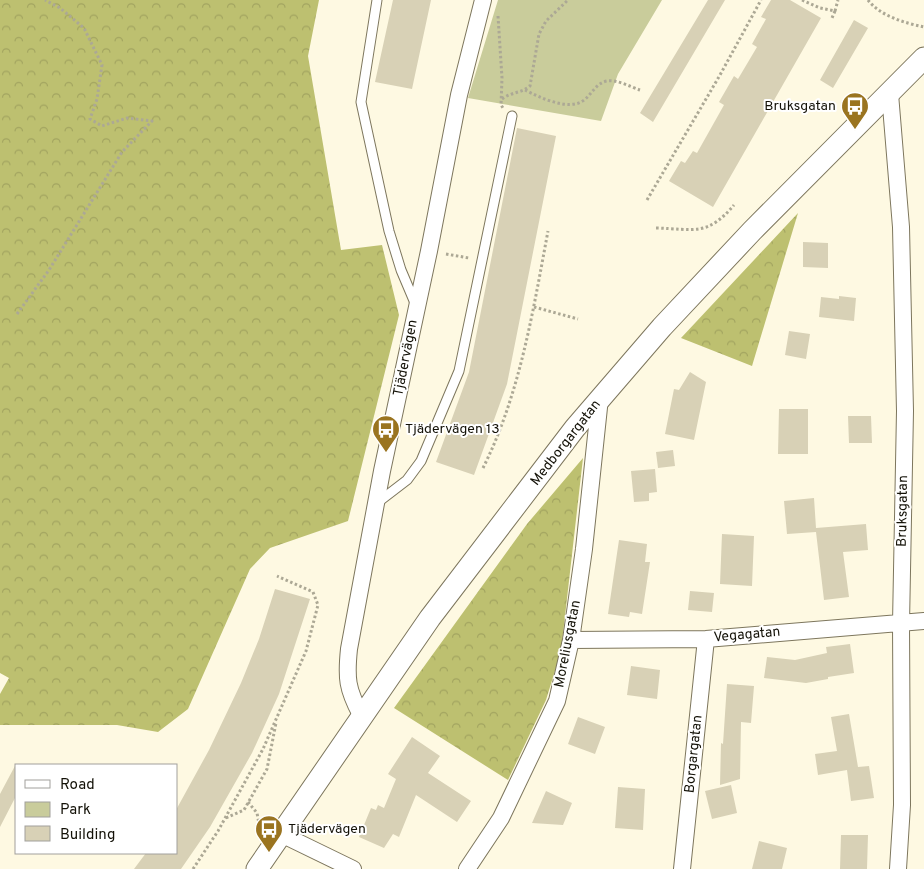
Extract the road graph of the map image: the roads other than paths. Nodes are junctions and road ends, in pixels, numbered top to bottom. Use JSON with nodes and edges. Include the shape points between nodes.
{"nodes":[{"id":1,"x":377,"y":0,"type":"edge"},
{"id":2,"x":483,"y":0,"type":"edge"},
{"id":3,"x":924,"y":58,"type":"edge"},
{"id":4,"x":890,"y":94,"type":"junction"},
{"id":5,"x":512,"y":116,"type":"road end"},
{"id":6,"x":416,"y":306,"type":"junction"},
{"id":7,"x":600,"y":398,"type":"junction"},
{"id":8,"x":376,"y":503,"type":"junction"},
{"id":9,"x":924,"y":621,"type":"edge"},
{"id":10,"x":901,"y":624,"type":"junction"},
{"id":11,"x":706,"y":639,"type":"junction"},
{"id":12,"x":570,"y":640,"type":"junction"},
{"id":13,"x":361,"y":715,"type":"junction"},
{"id":14,"x":272,"y":835,"type":"junction"},
{"id":15,"x":257,"y":869,"type":"edge"},
{"id":16,"x":353,"y":869,"type":"edge"},
{"id":17,"x":467,"y":869,"type":"edge"},
{"id":18,"x":682,"y":869,"type":"edge"},
{"id":19,"x":898,"y":869,"type":"edge"}],
"edges":[{"from":1,"to":6,"type":"lane","via":[[361,102],[389,231]]},
{"from":2,"to":6,"type":"street","name":"Tjädervägen","via":[[459,95]]},
{"from":3,"to":4,"type":"street","name":"Medborgargatan"},
{"from":4,"to":7,"type":"street","name":"Medborgargatan","via":[[752,231]]},
{"from":4,"to":10,"type":"street","name":"Bruksgatan","via":[[901,227],[905,392]]},
{"from":5,"to":8,"type":"lane","via":[[459,371],[421,461],[407,480]]},
{"from":6,"to":8,"type":"street","name":"Tjädervägen"},
{"from":7,"to":12,"type":"street","name":"Moreliusgatan","via":[[584,549]]},
{"from":7,"to":13,"type":"street","name":"Medborgargatan","via":[[430,618]]},
{"from":8,"to":13,"type":"street","name":"Tjädervägen","via":[[346,673],[348,687]]},
{"from":9,"to":10,"type":"street","name":"Vegagatan"},
{"from":10,"to":11,"type":"street","name":"Vegagatan"},
{"from":10,"to":19,"type":"street","name":"Bruksgatan","via":[[902,805]]},
{"from":11,"to":12,"type":"street","name":"Vegagatan"},
{"from":11,"to":18,"type":"street","name":"Borgargatan"},
{"from":12,"to":17,"type":"street","name":"Moreliusgatan","via":[[557,701],[501,818]]},
{"from":13,"to":14,"type":"street","name":"Medborgargatan"},
{"from":14,"to":15,"type":"street","name":"Medborgargatan"},
{"from":14,"to":16,"type":"street"}]}
